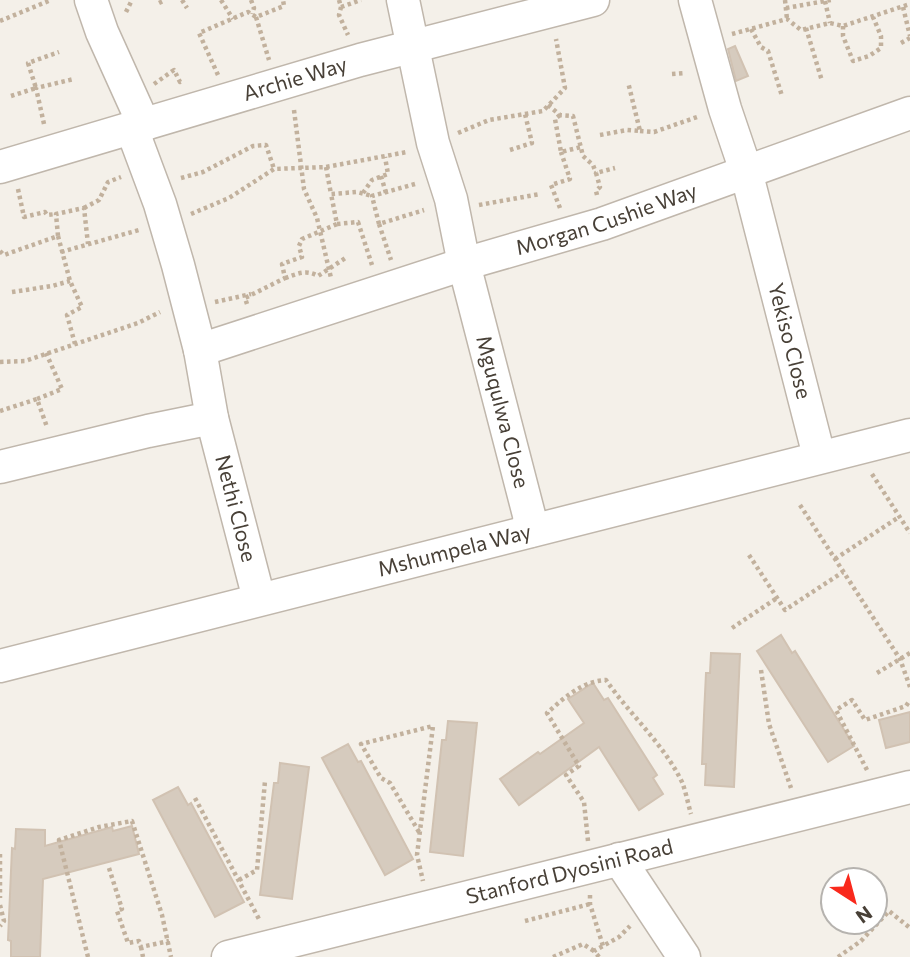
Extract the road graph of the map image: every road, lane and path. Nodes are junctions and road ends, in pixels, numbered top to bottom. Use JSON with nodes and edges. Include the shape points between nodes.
{"nodes":[{"id":1,"x":51,"y":0,"type":"edge"},
{"id":2,"x":91,"y":0,"type":"edge"},
{"id":3,"x":182,"y":0,"type":"edge"},
{"id":4,"x":222,"y":0,"type":"edge"},
{"id":5,"x":251,"y":0,"type":"edge"},
{"id":6,"x":283,"y":0,"type":"edge"},
{"id":7,"x":339,"y":0,"type":"edge"},
{"id":8,"x":361,"y":0,"type":"edge"},
{"id":9,"x":404,"y":0,"type":"edge"},
{"id":10,"x":593,"y":0,"type":"edge"},
{"id":11,"x":695,"y":0,"type":"edge"},
{"id":12,"x":785,"y":0,"type":"edge"},
{"id":13,"x":828,"y":1,"type":"edge"},
{"id":14,"x":910,"y":4,"type":"edge"},
{"id":15,"x":341,"y":7,"type":"junction"},
{"id":16,"x":903,"y":7,"type":"junction"},
{"id":17,"x":187,"y":8,"type":"dead end"},
{"id":18,"x":786,"y":8,"type":"junction"},
{"id":19,"x":550,"y":10,"type":"junction"},
{"id":20,"x":254,"y":16,"type":"junction"},
{"id":21,"x":873,"y":17,"type":"junction"},
{"id":22,"x":233,"y":19,"type":"junction"},
{"id":23,"x":787,"y":19,"type":"junction"},
{"id":24,"x":0,"y":21,"type":"edge"},
{"id":25,"x":830,"y":23,"type":"junction"},
{"id":26,"x":843,"y":26,"type":"junction"},
{"id":27,"x":806,"y":28,"type":"junction"},
{"id":28,"x":751,"y":29,"type":"junction"},
{"id":29,"x":909,"y":39,"type":"edge"},
{"id":30,"x":706,"y":40,"type":"junction"},
{"id":31,"x":901,"y":43,"type":"dead end"},
{"id":32,"x":414,"y":46,"type":"junction"},
{"id":33,"x":59,"y":52,"type":"dead end"},
{"id":34,"x":360,"y":60,"type":"junction"},
{"id":35,"x":216,"y":69,"type":"junction"},
{"id":36,"x":206,"y":72,"type":"dead end"},
{"id":37,"x":74,"y":79,"type":"dead end"},
{"id":38,"x":186,"y":79,"type":"dead end"},
{"id":39,"x":822,"y":81,"type":"dead end"},
{"id":40,"x":628,"y":82,"type":"dead end"},
{"id":41,"x":284,"y":83,"type":"junction"},
{"id":42,"x":36,"y":88,"type":"junction"},
{"id":43,"x":11,"y":96,"type":"dead end"},
{"id":44,"x":782,"y":96,"type":"dead end"},
{"id":45,"x":227,"y":99,"type":"junction"},
{"id":46,"x":548,"y":105,"type":"junction"},
{"id":47,"x":725,"y":109,"type":"junction"},
{"id":48,"x":910,"y":113,"type":"edge"},
{"id":49,"x":525,"y":114,"type":"junction"},
{"id":50,"x":560,"y":115,"type":"junction"},
{"id":51,"x":136,"y":118,"type":"junction"},
{"id":52,"x":640,"y":131,"type":"junction"},
{"id":53,"x":600,"y":135,"type":"dead end"},
{"id":54,"x":433,"y":143,"type":"junction"},
{"id":55,"x":581,"y":148,"type":"junction"},
{"id":56,"x":510,"y":150,"type":"dead end"},
{"id":57,"x":51,"y":152,"type":"junction"},
{"id":58,"x":561,"y":152,"type":"junction"},
{"id":59,"x":385,"y":157,"type":"junction"},
{"id":60,"x":5,"y":165,"type":"edge"},
{"id":61,"x":326,"y":167,"type":"junction"},
{"id":62,"x":303,"y":168,"type":"junction"},
{"id":63,"x":615,"y":168,"type":"dead end"},
{"id":64,"x":274,"y":169,"type":"junction"},
{"id":65,"x":746,"y":171,"type":"junction"},
{"id":66,"x":596,"y":173,"type":"junction"},
{"id":67,"x":381,"y":176,"type":"junction"},
{"id":68,"x":151,"y":179,"type":"junction"},
{"id":69,"x":363,"y":193,"type":"junction"},
{"id":70,"x":386,"y":193,"type":"junction"},
{"id":71,"x":331,"y":194,"type":"junction"},
{"id":72,"x":540,"y":194,"type":"dead end"},
{"id":73,"x":449,"y":195,"type":"junction"},
{"id":74,"x":372,"y":196,"type":"junction"},
{"id":75,"x":84,"y":208,"type":"junction"},
{"id":76,"x":56,"y":214,"type":"junction"},
{"id":77,"x":608,"y":222,"type":"junction"},
{"id":78,"x":167,"y":223,"type":"junction"},
{"id":79,"x":337,"y":224,"type":"junction"},
{"id":80,"x":379,"y":224,"type":"junction"},
{"id":81,"x":320,"y":230,"type":"junction"},
{"id":82,"x":570,"y":233,"type":"junction"},
{"id":83,"x":58,"y":236,"type":"junction"},
{"id":84,"x":89,"y":244,"type":"junction"},
{"id":85,"x":0,"y":251,"type":"edge"},
{"id":86,"x":61,"y":251,"type":"junction"},
{"id":87,"x":347,"y":257,"type":"dead end"},
{"id":88,"x":464,"y":264,"type":"junction"},
{"id":89,"x":329,"y":269,"type":"junction"},
{"id":90,"x":285,"y":278,"type":"junction"},
{"id":91,"x":70,"y":281,"type":"junction"},
{"id":92,"x":390,"y":288,"type":"junction"},
{"id":93,"x":12,"y":292,"type":"dead end"},
{"id":94,"x":251,"y":293,"type":"junction"},
{"id":95,"x":338,"y":305,"type":"junction"},
{"id":96,"x":189,"y":307,"type":"junction"},
{"id":97,"x":255,"y":332,"type":"junction"},
{"id":98,"x":75,"y":344,"type":"junction"},
{"id":99,"x":200,"y":350,"type":"junction"},
{"id":100,"x":46,"y":353,"type":"junction"},
{"id":101,"x":0,"y":362,"type":"edge"},
{"id":102,"x":37,"y":398,"type":"junction"},
{"id":103,"x":0,"y":411,"type":"edge"},
{"id":104,"x":212,"y":418,"type":"junction"},
{"id":105,"x":910,"y":435,"type":"edge"},
{"id":106,"x":854,"y":447,"type":"junction"},
{"id":107,"x":53,"y":455,"type":"junction"},
{"id":108,"x":819,"y":456,"type":"junction"},
{"id":109,"x":0,"y":467,"type":"edge"},
{"id":110,"x":800,"y":505,"type":"dead end"},
{"id":111,"x":899,"y":517,"type":"junction"},
{"id":112,"x":530,"y":531,"type":"junction"},
{"id":113,"x":910,"y":533,"type":"edge"},
{"id":114,"x":749,"y":555,"type":"dead end"},
{"id":115,"x":835,"y":559,"type":"junction"},
{"id":116,"x":844,"y":572,"type":"junction"},
{"id":117,"x":777,"y":598,"type":"junction"},
{"id":118,"x":259,"y":599,"type":"junction"},
{"id":119,"x":732,"y":628,"type":"dead end"},
{"id":120,"x":910,"y":653,"type":"edge"},
{"id":121,"x":900,"y":659,"type":"junction"},
{"id":122,"x":0,"y":666,"type":"edge"},
{"id":123,"x":761,"y":670,"type":"dead end"},
{"id":124,"x":877,"y":674,"type":"dead end"},
{"id":125,"x":910,"y":687,"type":"edge"},
{"id":126,"x":910,"y":700,"type":"edge"},
{"id":127,"x":265,"y":781,"type":"dead end"},
{"id":128,"x":910,"y":787,"type":"edge"},
{"id":129,"x":880,"y":794,"type":"junction"},
{"id":130,"x":195,"y":798,"type":"dead end"},
{"id":131,"x":799,"y":816,"type":"junction"},
{"id":132,"x":419,"y":832,"type":"junction"},
{"id":133,"x":697,"y":839,"type":"junction"},
{"id":134,"x":0,"y":854,"type":"edge"},
{"id":135,"x":604,"y":862,"type":"junction"},
{"id":136,"x":109,"y":868,"type":"dead end"},
{"id":137,"x":239,"y":880,"type":"junction"},
{"id":138,"x":0,"y":898,"type":"edge"},
{"id":139,"x":590,"y":904,"type":"junction"},
{"id":140,"x":0,"y":905,"type":"edge"},
{"id":141,"x":429,"y":906,"type":"junction"},
{"id":142,"x":651,"y":907,"type":"junction"},
{"id":143,"x":525,"y":921,"type":"dead end"},
{"id":144,"x":0,"y":926,"type":"edge"},
{"id":145,"x":910,"y":928,"type":"edge"},
{"id":146,"x":169,"y":941,"type":"junction"},
{"id":147,"x":267,"y":946,"type":"junction"},
{"id":148,"x":603,"y":946,"type":"junction"},
{"id":149,"x":141,"y":947,"type":"junction"},
{"id":150,"x":594,"y":951,"type":"junction"},
{"id":151,"x":88,"y":957,"type":"edge"},
{"id":152,"x":143,"y":957,"type":"edge"},
{"id":153,"x":171,"y":957,"type":"edge"},
{"id":154,"x":228,"y":957,"type":"edge"},
{"id":155,"x":553,"y":957,"type":"edge"},
{"id":156,"x":598,"y":957,"type":"edge"},
{"id":157,"x":684,"y":957,"type":"edge"},
{"id":158,"x":838,"y":957,"type":"edge"}],
"edges":[{"from":1,"to":24,"type":"path"},
{"from":2,"to":51,"type":"street","name":"Nethi Close"},
{"from":3,"to":17,"type":"path"},
{"from":4,"to":22,"type":"path"},
{"from":5,"to":20,"type":"path"},
{"from":6,"to":20,"type":"path","via":[[284,6]]},
{"from":7,"to":15,"type":"path"},
{"from":8,"to":15,"type":"path"},
{"from":9,"to":32,"type":"street","name":"Mguqulwa Close"},
{"from":10,"to":19,"type":"street","name":"Archie Way"},
{"from":11,"to":30,"type":"street","name":"Yekiso Close"},
{"from":12,"to":18,"type":"path"},
{"from":13,"to":18,"type":"path"},
{"from":13,"to":25,"type":"path"},
{"from":14,"to":16,"type":"path"},
{"from":15,"to":34,"type":"path","via":[[339,15]]},
{"from":16,"to":21,"type":"path"},
{"from":16,"to":29,"type":"path"},
{"from":18,"to":23,"type":"path"},
{"from":19,"to":32,"type":"street","name":"Archie Way"},
{"from":19,"to":46,"type":"path","via":[[565,88]]},
{"from":20,"to":22,"type":"path","via":[[248,12]]},
{"from":20,"to":41,"type":"path"},
{"from":21,"to":26,"type":"path"},
{"from":21,"to":26,"type":"path","via":[[881,48],[853,61]]},
{"from":22,"to":35,"type":"path","via":[[199,33]]},
{"from":23,"to":27,"type":"path","via":[[801,30]]},
{"from":23,"to":28,"type":"path"},
{"from":25,"to":26,"type":"path"},
{"from":25,"to":27,"type":"path"},
{"from":27,"to":39,"type":"path"},
{"from":28,"to":30,"type":"path"},
{"from":28,"to":44,"type":"path","via":[[768,51]]},
{"from":29,"to":31,"type":"path"},
{"from":30,"to":47,"type":"street","name":"Yekiso Close"},
{"from":32,"to":34,"type":"street","name":"Archie Way"},
{"from":32,"to":54,"type":"street","name":"Mguqulwa Close"},
{"from":33,"to":42,"type":"path","via":[[27,63]]},
{"from":34,"to":41,"type":"street","name":"Archie Way"},
{"from":35,"to":36,"type":"path"},
{"from":35,"to":45,"type":"path"},
{"from":37,"to":42,"type":"path"},
{"from":38,"to":51,"type":"path","via":[[180,82],[174,70]]},
{"from":40,"to":52,"type":"path"},
{"from":41,"to":45,"type":"street","name":"Archie Way"},
{"from":41,"to":62,"type":"path"},
{"from":42,"to":43,"type":"path"},
{"from":42,"to":57,"type":"path"},
{"from":45,"to":51,"type":"street","name":"Archie Way"},
{"from":46,"to":49,"type":"path","via":[[543,111]]},
{"from":46,"to":50,"type":"path"},
{"from":47,"to":52,"type":"path","via":[[653,132]]},
{"from":47,"to":65,"type":"street","name":"Yekiso Close"},
{"from":48,"to":65,"type":"street","name":"Morgan Cushie Way"},
{"from":49,"to":54,"type":"path","via":[[489,120]]},
{"from":49,"to":56,"type":"path","via":[[531,143]]},
{"from":50,"to":55,"type":"path","via":[[573,116]]},
{"from":50,"to":58,"type":"path","via":[[555,119]]},
{"from":51,"to":57,"type":"street","name":"Archie Way"},
{"from":51,"to":68,"type":"street","name":"Nethi Close"},
{"from":52,"to":53,"type":"path"},
{"from":54,"to":59,"type":"path"},
{"from":54,"to":73,"type":"street","name":"Mguqulwa Close"},
{"from":55,"to":58,"type":"path"},
{"from":55,"to":66,"type":"path"},
{"from":57,"to":60,"type":"street","name":"Archie Way"},
{"from":58,"to":82,"type":"path","via":[[570,179],[551,185]]},
{"from":59,"to":61,"type":"path"},
{"from":59,"to":67,"type":"path","via":[[388,174]]},
{"from":60,"to":76,"type":"path","via":[[24,217]]},
{"from":61,"to":62,"type":"path"},
{"from":61,"to":71,"type":"path"},
{"from":62,"to":64,"type":"path"},
{"from":62,"to":81,"type":"path","via":[[304,189]]},
{"from":63,"to":66,"type":"path"},
{"from":64,"to":68,"type":"path","via":[[266,145],[253,146],[203,173]]},
{"from":64,"to":78,"type":"path","via":[[229,198]]},
{"from":65,"to":77,"type":"street","name":"Morgan Cushie Way"},
{"from":65,"to":108,"type":"street","name":"Yekiso Close"},
{"from":66,"to":77,"type":"path","via":[[600,187],[596,191]]},
{"from":67,"to":69,"type":"path"},
{"from":67,"to":70,"type":"path"},
{"from":68,"to":75,"type":"path","via":[[108,182],[99,200]]},
{"from":68,"to":78,"type":"street","name":"Nethi Close"},
{"from":69,"to":71,"type":"path"},
{"from":69,"to":74,"type":"path"},
{"from":70,"to":73,"type":"path"},
{"from":70,"to":74,"type":"path"},
{"from":71,"to":79,"type":"path"},
{"from":72,"to":73,"type":"path"},
{"from":73,"to":80,"type":"path"},
{"from":73,"to":88,"type":"street","name":"Mguqulwa Close"},
{"from":74,"to":80,"type":"path"},
{"from":75,"to":76,"type":"path"},
{"from":75,"to":84,"type":"path"},
{"from":76,"to":83,"type":"path"},
{"from":77,"to":82,"type":"street","name":"Morgan Cushie Way"},
{"from":78,"to":84,"type":"path"},
{"from":78,"to":96,"type":"street","name":"Nethi Close"},
{"from":79,"to":81,"type":"path"},
{"from":79,"to":92,"type":"path","via":[[358,222]]},
{"from":80,"to":92,"type":"path"},
{"from":81,"to":89,"type":"path"},
{"from":81,"to":90,"type":"path","via":[[302,239],[302,257],[282,264]]},
{"from":82,"to":88,"type":"street","name":"Morgan Cushie Way"},
{"from":83,"to":85,"type":"path","via":[[4,255]]},
{"from":83,"to":86,"type":"path"},
{"from":84,"to":86,"type":"path"},
{"from":86,"to":91,"type":"path"},
{"from":87,"to":89,"type":"path"},
{"from":88,"to":92,"type":"street","name":"Morgan Cushie Way"},
{"from":88,"to":112,"type":"street","name":"Mguqulwa Close"},
{"from":89,"to":90,"type":"path","via":[[318,276],[304,271]]},
{"from":89,"to":95,"type":"path"},
{"from":90,"to":94,"type":"path"},
{"from":91,"to":93,"type":"path"},
{"from":91,"to":98,"type":"path","via":[[82,307],[67,314]]},
{"from":92,"to":95,"type":"street","name":"Morgan Cushie Way"},
{"from":94,"to":96,"type":"path"},
{"from":94,"to":97,"type":"path","via":[[245,298]]},
{"from":95,"to":97,"type":"street","name":"Morgan Cushie Way"},
{"from":96,"to":98,"type":"path"},
{"from":96,"to":99,"type":"street","name":"Nethi Close"},
{"from":97,"to":99,"type":"street","name":"Morgan Cushie Way"},
{"from":98,"to":100,"type":"path"},
{"from":99,"to":104,"type":"street","name":"Nethi Close"},
{"from":100,"to":101,"type":"path","via":[[26,361]]},
{"from":100,"to":102,"type":"path","via":[[62,389]]},
{"from":102,"to":103,"type":"path"},
{"from":102,"to":107,"type":"path"},
{"from":104,"to":107,"type":"street"},
{"from":104,"to":118,"type":"street","name":"Nethi Close"},
{"from":105,"to":106,"type":"street","name":"Mshumpela Way"},
{"from":106,"to":108,"type":"street","name":"Mshumpela Way"},
{"from":106,"to":111,"type":"path"},
{"from":107,"to":109,"type":"street"},
{"from":108,"to":112,"type":"street","name":"Mshumpela Way"},
{"from":110,"to":115,"type":"path"},
{"from":111,"to":113,"type":"path"},
{"from":111,"to":115,"type":"path"},
{"from":112,"to":118,"type":"street","name":"Mshumpela Way"},
{"from":114,"to":117,"type":"path"},
{"from":115,"to":116,"type":"path"},
{"from":116,"to":117,"type":"path","via":[[785,610]]},
{"from":116,"to":121,"type":"path"},
{"from":117,"to":119,"type":"path"},
{"from":118,"to":122,"type":"street","name":"Mshumpela Way"},
{"from":120,"to":121,"type":"path"},
{"from":121,"to":124,"type":"path"},
{"from":121,"to":125,"type":"path"},
{"from":123,"to":131,"type":"path","via":[[769,724]]},
{"from":126,"to":129,"type":"path","via":[[906,706],[865,720],[852,700],[836,710]]},
{"from":127,"to":137,"type":"path","via":[[257,870]]},
{"from":128,"to":129,"type":"street","name":"Stanford Dyosini Road"},
{"from":129,"to":131,"type":"street","name":"Stanford Dyosini Road"},
{"from":130,"to":137,"type":"path"},
{"from":131,"to":133,"type":"street","name":"Stanford Dyosini Road"},
{"from":132,"to":132,"type":"path","via":[[360,744],[433,726]]},
{"from":132,"to":141,"type":"path","via":[[417,855]]},
{"from":133,"to":135,"type":"street","name":"Stanford Dyosini Road"},
{"from":133,"to":135,"type":"path","via":[[683,784],[661,747],[626,710],[606,680],[592,681],[547,713],[579,766],[566,775],[584,802]]},
{"from":134,"to":138,"type":"path"},
{"from":135,"to":139,"type":"path"},
{"from":135,"to":141,"type":"street","name":"Stanford Dyosini Road"},
{"from":135,"to":142,"type":"street"},
{"from":136,"to":149,"type":"path","via":[[128,943],[139,941]]},
{"from":137,"to":147,"type":"path"},
{"from":139,"to":143,"type":"path"},
{"from":139,"to":148,"type":"path"},
{"from":140,"to":144,"type":"path","via":[[4,921]]},
{"from":141,"to":147,"type":"street","name":"Stanford Dyosini Road"},
{"from":142,"to":148,"type":"path"},
{"from":142,"to":157,"type":"street"},
{"from":145,"to":158,"type":"path","via":[[889,911],[862,941]]},
{"from":146,"to":149,"type":"path"},
{"from":146,"to":151,"type":"path","via":[[132,821],[99,827],[59,840]]},
{"from":146,"to":153,"type":"path"},
{"from":147,"to":154,"type":"street","name":"Stanford Dyosini Road"},
{"from":148,"to":150,"type":"path"},
{"from":149,"to":152,"type":"path"},
{"from":150,"to":155,"type":"path","via":[[583,944]]},
{"from":150,"to":156,"type":"path"}]}
